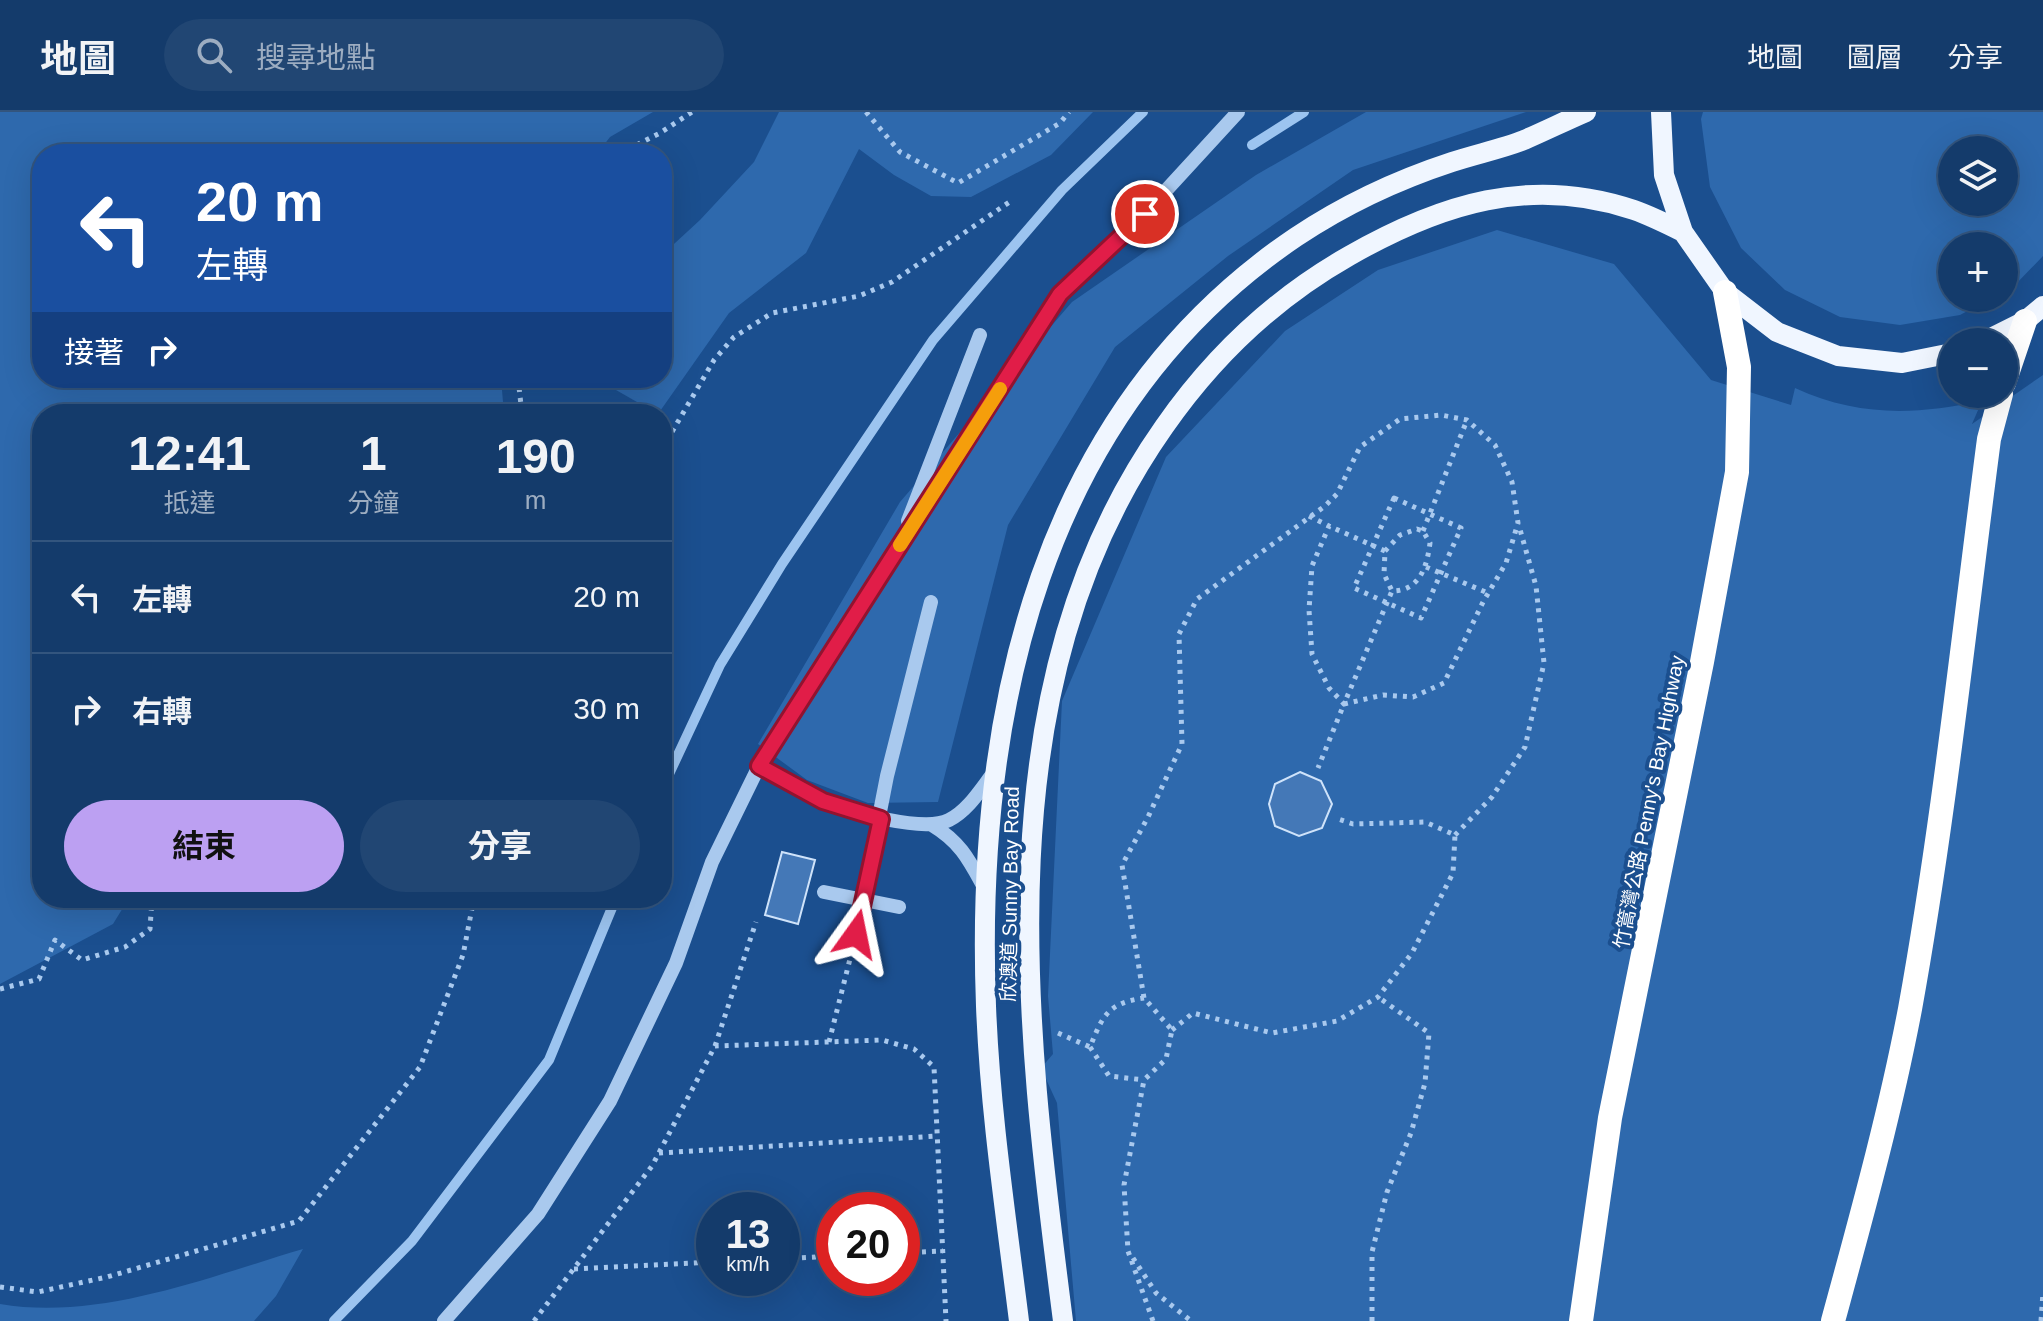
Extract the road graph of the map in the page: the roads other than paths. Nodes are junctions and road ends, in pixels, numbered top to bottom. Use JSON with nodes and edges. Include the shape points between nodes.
{"nodes":[{"id":1,"x":1238,"y":112,"type":"edge"},
{"id":2,"x":1586,"y":112,"type":"edge"},
{"id":3,"x":1661,"y":112,"type":"edge"},
{"id":4,"x":1683,"y":232,"type":"junction"},
{"id":5,"x":1725,"y":292,"type":"junction"},
{"id":6,"x":2034,"y":313,"type":"edge"},
{"id":7,"x":2008,"y":328,"type":"edge"},
{"id":8,"x":980,"y":335,"type":"dead end"},
{"id":9,"x":2018,"y":350,"type":"edge"},
{"id":10,"x":1938,"y":356,"type":"edge"},
{"id":11,"x":1997,"y":408,"type":"edge"},
{"id":12,"x":896,"y":552,"type":"junction"},
{"id":13,"x":931,"y":602,"type":"dead end"},
{"id":14,"x":759,"y":766,"type":"junction"},
{"id":15,"x":995,"y":771,"type":"junction"},
{"id":16,"x":881,"y":819,"type":"junction"},
{"id":17,"x":932,"y":825,"type":"junction"},
{"id":18,"x":986,"y":891,"type":"junction"},
{"id":19,"x":824,"y":892,"type":"dead end"},
{"id":20,"x":864,"y":900,"type":"junction"},
{"id":21,"x":899,"y":907,"type":"dead end"},
{"id":22,"x":856,"y":934,"type":"road end"},
{"id":23,"x":444,"y":1321,"type":"edge"},
{"id":24,"x":1019,"y":1321,"type":"edge"},
{"id":25,"x":1063,"y":1321,"type":"edge"},
{"id":26,"x":1581,"y":1321,"type":"edge"},
{"id":27,"x":1833,"y":1321,"type":"edge"}],
"edges":[{"from":1,"to":12,"type":"lane","via":[[1126,234],[1060,294]]},
{"from":2,"to":15,"type":"main road","name":"欣澳道 Sunny Bay Road","via":[[1395,183],[1346,207],[1250,271],[1166,353],[1100,447],[1048,552],[1022,634]]},
{"from":3,"to":4,"type":"main road","via":[[1664,175]]},
{"from":4,"to":5,"type":"main road"},
{"from":4,"to":25,"type":"main road","name":"欣澳道 Sunny Bay Road","via":[[1636,211],[1564,195],[1515,195],[1466,204],[1406,227],[1337,263],[1266,314],[1205,375],[1126,486],[1089,566],[1060,656],[1035,791],[1032,1021]]},
{"from":5,"to":10,"type":"main road","via":[[1777,332],[1838,356],[1902,363]]},
{"from":5,"to":26,"type":"highway","name":"竹篙灣公路 Penny's Bay Highway","via":[[1739,367],[1737,472],[1610,1118]]},
{"from":6,"to":7,"type":"main road"},
{"from":6,"to":9,"type":"highway"},
{"from":8,"to":12,"type":"lane"},
{"from":11,"to":27,"type":"highway","via":[[1910,1010]]},
{"from":12,"to":14,"type":"lane"},
{"from":13,"to":16,"type":"lane"},
{"from":14,"to":16,"type":"lane","via":[[823,801]]},
{"from":14,"to":23,"type":"lane","via":[[712,862],[676,963],[610,1101],[538,1214]]},
{"from":15,"to":17,"type":"lane","via":[[960,811]]},
{"from":15,"to":18,"type":"main road","name":"欣澳道 Sunny Bay Road"},
{"from":16,"to":17,"type":"lane"},
{"from":16,"to":20,"type":"lane"},
{"from":17,"to":18,"type":"lane","via":[[963,849]]},
{"from":18,"to":24,"type":"main road","name":"欣澳道 Sunny Bay Road","via":[[986,1008]]},
{"from":19,"to":20,"type":"lane"},
{"from":20,"to":21,"type":"lane"},
{"from":20,"to":22,"type":"lane"}]}
